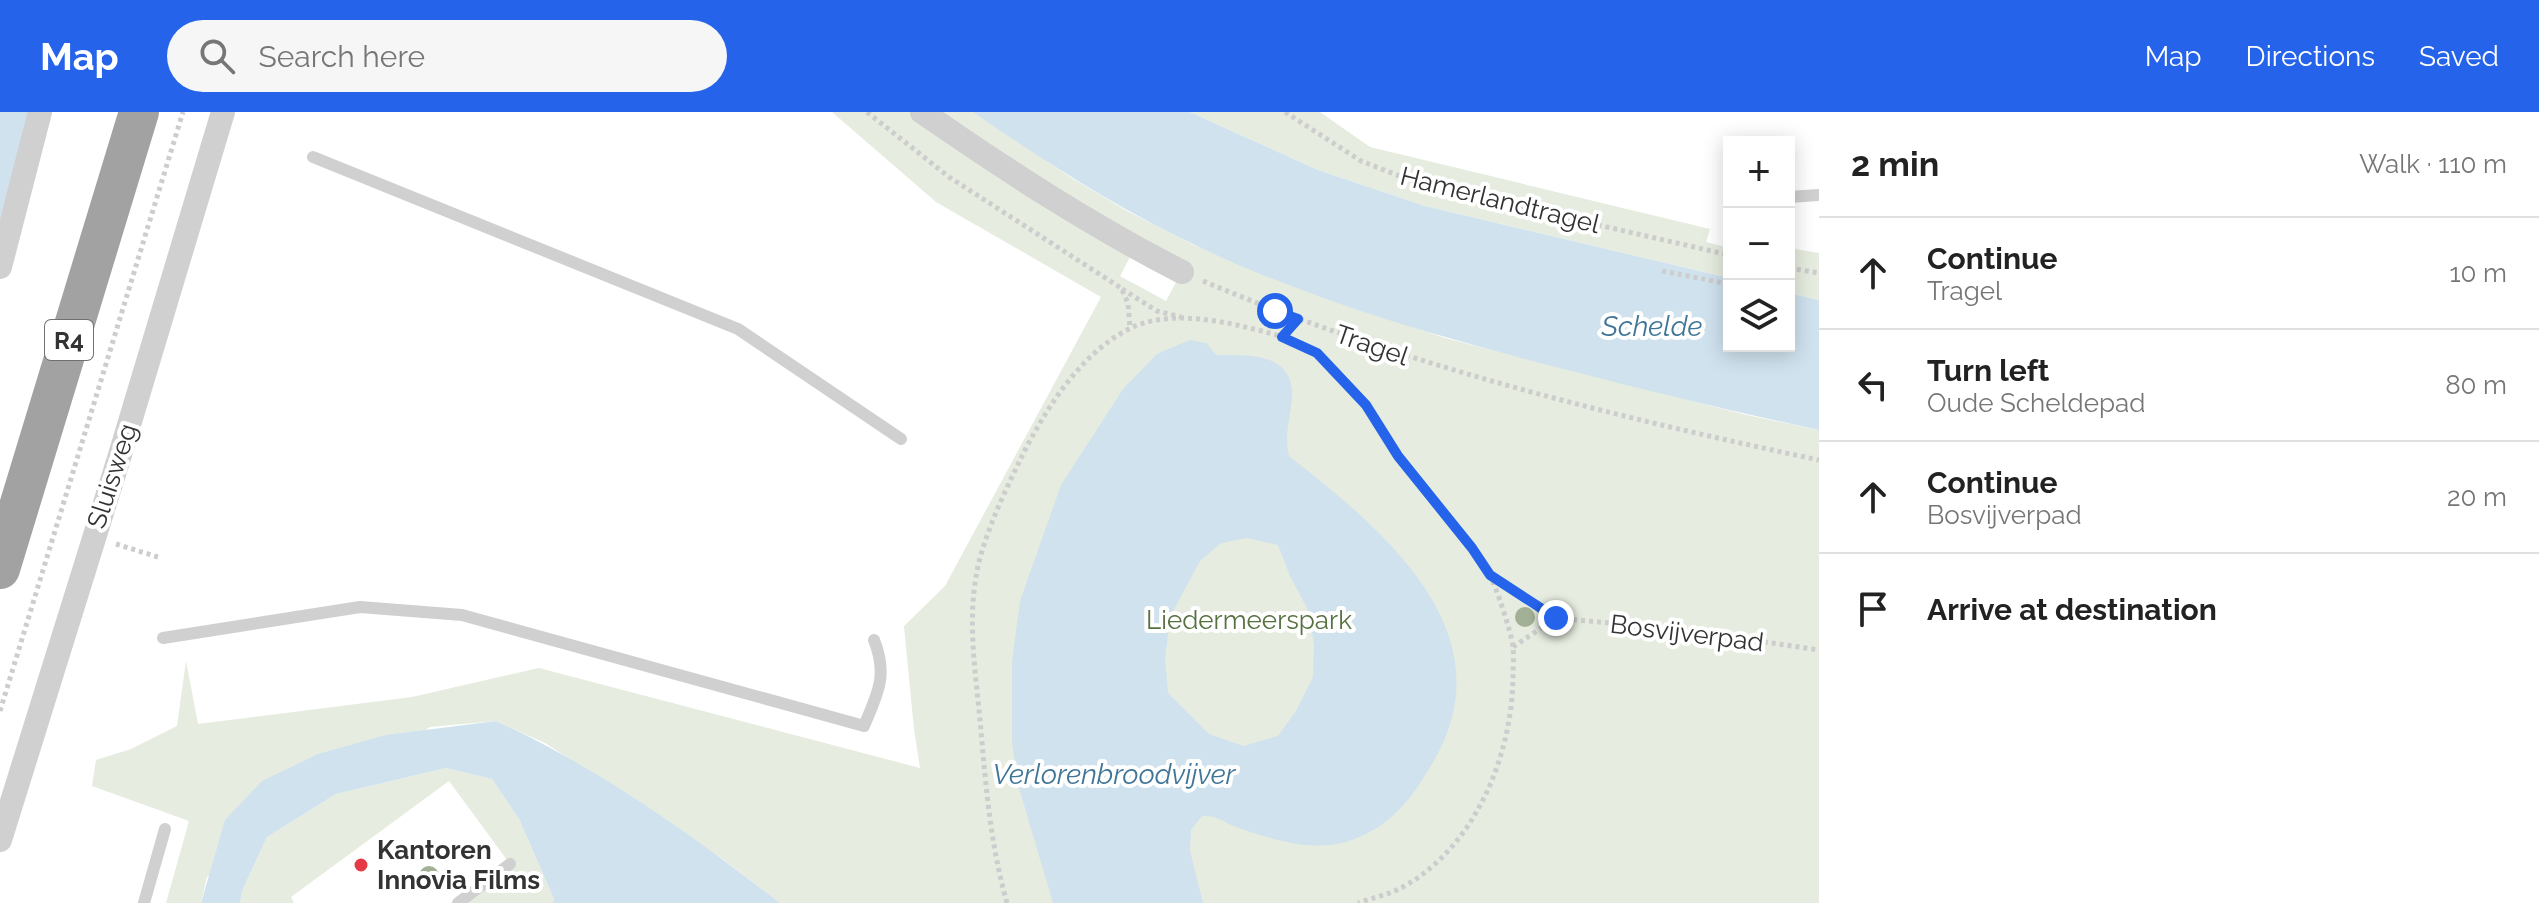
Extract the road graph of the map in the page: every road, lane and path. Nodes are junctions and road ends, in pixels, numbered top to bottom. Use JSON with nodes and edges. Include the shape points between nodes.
{"nodes":[{"id":1,"x":40,"y":112,"type":"edge"},
{"id":2,"x":139,"y":112,"type":"edge"},
{"id":3,"x":183,"y":112,"type":"edge"},
{"id":4,"x":223,"y":112,"type":"edge"},
{"id":5,"x":867,"y":112,"type":"edge"},
{"id":6,"x":922,"y":112,"type":"edge"},
{"id":7,"x":1285,"y":112,"type":"edge"},
{"id":8,"x":313,"y":157,"type":"dead end"},
{"id":9,"x":1819,"y":195,"type":"edge"},
{"id":10,"x":1795,"y":197,"type":"edge"},
{"id":11,"x":1723,"y":254,"type":"edge"},
{"id":12,"x":0,"y":267,"type":"edge"},
{"id":13,"x":1795,"y":269,"type":"edge"},
{"id":14,"x":1662,"y":271,"type":"dead end"},
{"id":15,"x":1182,"y":272,"type":"joint"},
{"id":16,"x":1819,"y":273,"type":"edge"},
{"id":17,"x":1723,"y":283,"type":"edge"},
{"id":18,"x":1121,"y":288,"type":"junction"},
{"id":19,"x":1187,"y":318,"type":"junction"},
{"id":20,"x":1298,"y":319,"type":"junction"},
{"id":21,"x":1130,"y":328,"type":"junction"},
{"id":22,"x":1282,"y":337,"type":"junction"},
{"id":23,"x":901,"y":439,"type":"dead end"},
{"id":24,"x":1819,"y":460,"type":"edge"},
{"id":25,"x":93,"y":536,"type":"junction"},
{"id":26,"x":158,"y":557,"type":"dead end"},
{"id":27,"x":0,"y":569,"type":"edge"},
{"id":28,"x":1490,"y":575,"type":"junction"},
{"id":29,"x":1556,"y":618,"type":"junction"},
{"id":30,"x":163,"y":638,"type":"dead end"},
{"id":31,"x":874,"y":640,"type":"dead end"},
{"id":32,"x":1513,"y":647,"type":"junction"},
{"id":33,"x":1819,"y":650,"type":"edge"},
{"id":34,"x":0,"y":711,"type":"edge"},
{"id":35,"x":165,"y":829,"type":"dead end"},
{"id":36,"x":0,"y":840,"type":"edge"},
{"id":37,"x":510,"y":864,"type":"dead end"},
{"id":38,"x":144,"y":903,"type":"edge"},
{"id":39,"x":458,"y":903,"type":"edge"},
{"id":40,"x":1007,"y":903,"type":"edge"},
{"id":41,"x":1358,"y":903,"type":"edge"}],
"edges":[{"from":1,"to":12,"type":"street"},
{"from":2,"to":27,"type":"highway","number":"R4"},
{"from":3,"to":34,"type":"path"},
{"from":4,"to":25,"type":"street","name":"Sluisweg"},
{"from":5,"to":18,"type":"path","via":[[949,177]]},
{"from":6,"to":15,"type":"street","via":[[1058,204]]},
{"from":7,"to":11,"type":"path","name":"Hamerlandtragel","via":[[1361,161],[1420,184]]},
{"from":8,"to":23,"type":"lane","via":[[738,329]]},
{"from":9,"to":10,"type":"lane"},
{"from":13,"to":16,"type":"path"},
{"from":14,"to":17,"type":"path"},
{"from":15,"to":20,"type":"path","name":"Tragel"},
{"from":18,"to":19,"type":"path","via":[[1157,311]]},
{"from":18,"to":21,"type":"path","via":[[1131,313]]},
{"from":19,"to":21,"type":"path"},
{"from":19,"to":22,"type":"path"},
{"from":20,"to":22,"type":"path"},
{"from":20,"to":24,"type":"path","name":"Tragel","via":[[1436,366]]},
{"from":21,"to":40,"type":"path","via":[[1095,353],[1063,386],[1023,455],[981,553],[972,615],[974,674],[996,863]]},
{"from":22,"to":28,"type":"path","via":[[1317,353],[1366,405],[1398,456]]},
{"from":25,"to":26,"type":"path"},
{"from":25,"to":36,"type":"street","name":"Sluisweg"},
{"from":28,"to":29,"type":"path","name":"Bosvijverpad"},
{"from":28,"to":32,"type":"path"},
{"from":29,"to":32,"type":"path"},
{"from":29,"to":33,"type":"path","name":"Bosvijverpad"},
{"from":30,"to":31,"type":"lane","via":[[360,607],[462,615],[864,726],[882,683]]},
{"from":32,"to":41,"type":"path","via":[[1512,699],[1502,754],[1464,832],[1436,863],[1400,889]]},
{"from":35,"to":38,"type":"lane"},
{"from":37,"to":39,"type":"lane"}]}
